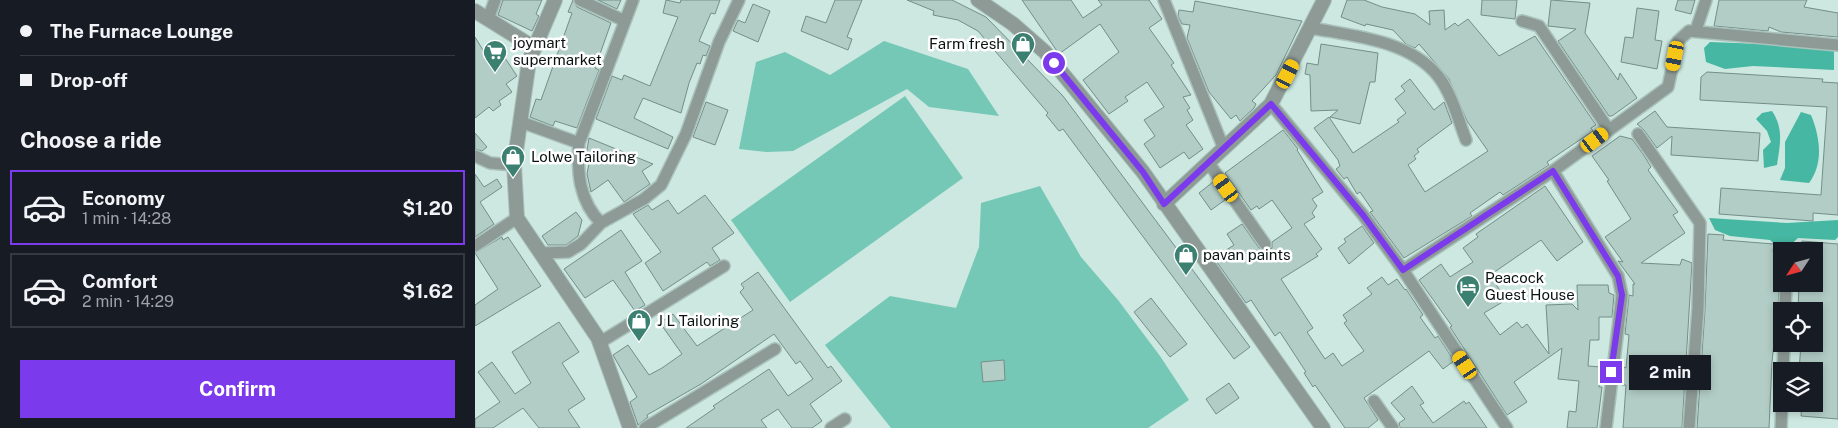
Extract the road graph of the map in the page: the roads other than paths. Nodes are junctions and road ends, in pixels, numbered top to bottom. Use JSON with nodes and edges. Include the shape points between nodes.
{"nodes":[{"id":1,"x":495,"y":0,"type":"edge"},
{"id":2,"x":555,"y":0,"type":"edge"},
{"id":3,"x":580,"y":0,"type":"edge"},
{"id":4,"x":633,"y":0,"type":"edge"},
{"id":5,"x":739,"y":0,"type":"edge"},
{"id":6,"x":978,"y":0,"type":"edge"},
{"id":7,"x":1164,"y":0,"type":"edge"},
{"id":8,"x":1324,"y":0,"type":"edge"},
{"id":9,"x":1707,"y":0,"type":"edge"},
{"id":10,"x":475,"y":11,"type":"edge"},
{"id":11,"x":488,"y":19,"type":"junction"},
{"id":12,"x":625,"y":21,"type":"junction"},
{"id":13,"x":1522,"y":21,"type":"dead end"},
{"id":14,"x":1311,"y":28,"type":"junction"},
{"id":15,"x":1695,"y":30,"type":"junction"},
{"id":16,"x":1838,"y":45,"type":"edge"},
{"id":17,"x":533,"y":47,"type":"junction"},
{"id":18,"x":1271,"y":104,"type":"junction"},
{"id":19,"x":521,"y":122,"type":"junction"},
{"id":20,"x":1609,"y":130,"type":"junction"},
{"id":21,"x":1638,"y":134,"type":"dead end"},
{"id":22,"x":1466,"y":140,"type":"dead end"},
{"id":23,"x":579,"y":143,"type":"junction"},
{"id":24,"x":1224,"y":149,"type":"junction"},
{"id":25,"x":475,"y":156,"type":"edge"},
{"id":26,"x":1207,"y":162,"type":"junction"},
{"id":27,"x":514,"y":165,"type":"junction"},
{"id":28,"x":1553,"y":171,"type":"junction"},
{"id":29,"x":1164,"y":204,"type":"junction"},
{"id":30,"x":517,"y":218,"type":"junction"},
{"id":31,"x":601,"y":223,"type":"junction"},
{"id":32,"x":1265,"y":244,"type":"dead end"},
{"id":33,"x":475,"y":246,"type":"edge"},
{"id":34,"x":542,"y":253,"type":"junction"},
{"id":35,"x":725,"y":266,"type":"dead end"},
{"id":36,"x":1403,"y":270,"type":"junction"},
{"id":37,"x":599,"y":343,"type":"junction"},
{"id":38,"x":775,"y":350,"type":"dead end"},
{"id":39,"x":1374,"y":401,"type":"dead end"},
{"id":40,"x":1782,"y":412,"type":"edge"},
{"id":41,"x":845,"y":419,"type":"dead end"},
{"id":42,"x":630,"y":428,"type":"edge"},
{"id":43,"x":645,"y":428,"type":"edge"},
{"id":44,"x":831,"y":428,"type":"edge"},
{"id":45,"x":1323,"y":428,"type":"edge"},
{"id":46,"x":1393,"y":428,"type":"edge"},
{"id":47,"x":1507,"y":428,"type":"edge"},
{"id":48,"x":1606,"y":428,"type":"edge"},
{"id":49,"x":1689,"y":428,"type":"edge"},
{"id":50,"x":1781,"y":428,"type":"edge"}],
"edges":[{"from":1,"to":11,"type":"street"},
{"from":2,"to":17,"type":"street"},
{"from":3,"to":12,"type":"street"},
{"from":4,"to":12,"type":"street"},
{"from":5,"to":31,"type":"street","via":[[719,42],[686,134],[667,175],[655,192]]},
{"from":6,"to":29,"type":"street","via":[[1045,52],[1143,172]]},
{"from":7,"to":24,"type":"street"},
{"from":8,"to":14,"type":"street"},
{"from":9,"to":15,"type":"street"},
{"from":10,"to":11,"type":"street"},
{"from":11,"to":17,"type":"street"},
{"from":12,"to":23,"type":"street"},
{"from":13,"to":20,"type":"street","via":[[1539,26]]},
{"from":14,"to":18,"type":"street"},
{"from":14,"to":22,"type":"street","via":[[1393,46],[1415,57],[1437,76],[1451,99]]},
{"from":15,"to":16,"type":"street"},
{"from":15,"to":20,"type":"street","via":[[1680,36],[1667,87]]},
{"from":17,"to":19,"type":"street"},
{"from":18,"to":24,"type":"street"},
{"from":18,"to":36,"type":"street","via":[[1363,215]]},
{"from":19,"to":23,"type":"street"},
{"from":19,"to":27,"type":"street"},
{"from":20,"to":28,"type":"street"},
{"from":21,"to":49,"type":"street","via":[[1700,223],[1698,308]]},
{"from":23,"to":31,"type":"street","via":[[577,161],[581,188]]},
{"from":24,"to":26,"type":"street"},
{"from":25,"to":27,"type":"street","via":[[490,164]]},
{"from":26,"to":29,"type":"street"},
{"from":26,"to":32,"type":"street"},
{"from":27,"to":30,"type":"street"},
{"from":28,"to":36,"type":"street"},
{"from":28,"to":48,"type":"street","via":[[1618,276],[1622,295]]},
{"from":29,"to":45,"type":"street"},
{"from":30,"to":33,"type":"street"},
{"from":30,"to":34,"type":"street"},
{"from":31,"to":34,"type":"street","via":[[586,240],[568,252]]},
{"from":34,"to":37,"type":"street"},
{"from":35,"to":37,"type":"street"},
{"from":36,"to":47,"type":"street"},
{"from":37,"to":42,"type":"street"},
{"from":38,"to":43,"type":"street"},
{"from":39,"to":46,"type":"street"},
{"from":40,"to":50,"type":"street"},
{"from":41,"to":44,"type":"street"}]}
